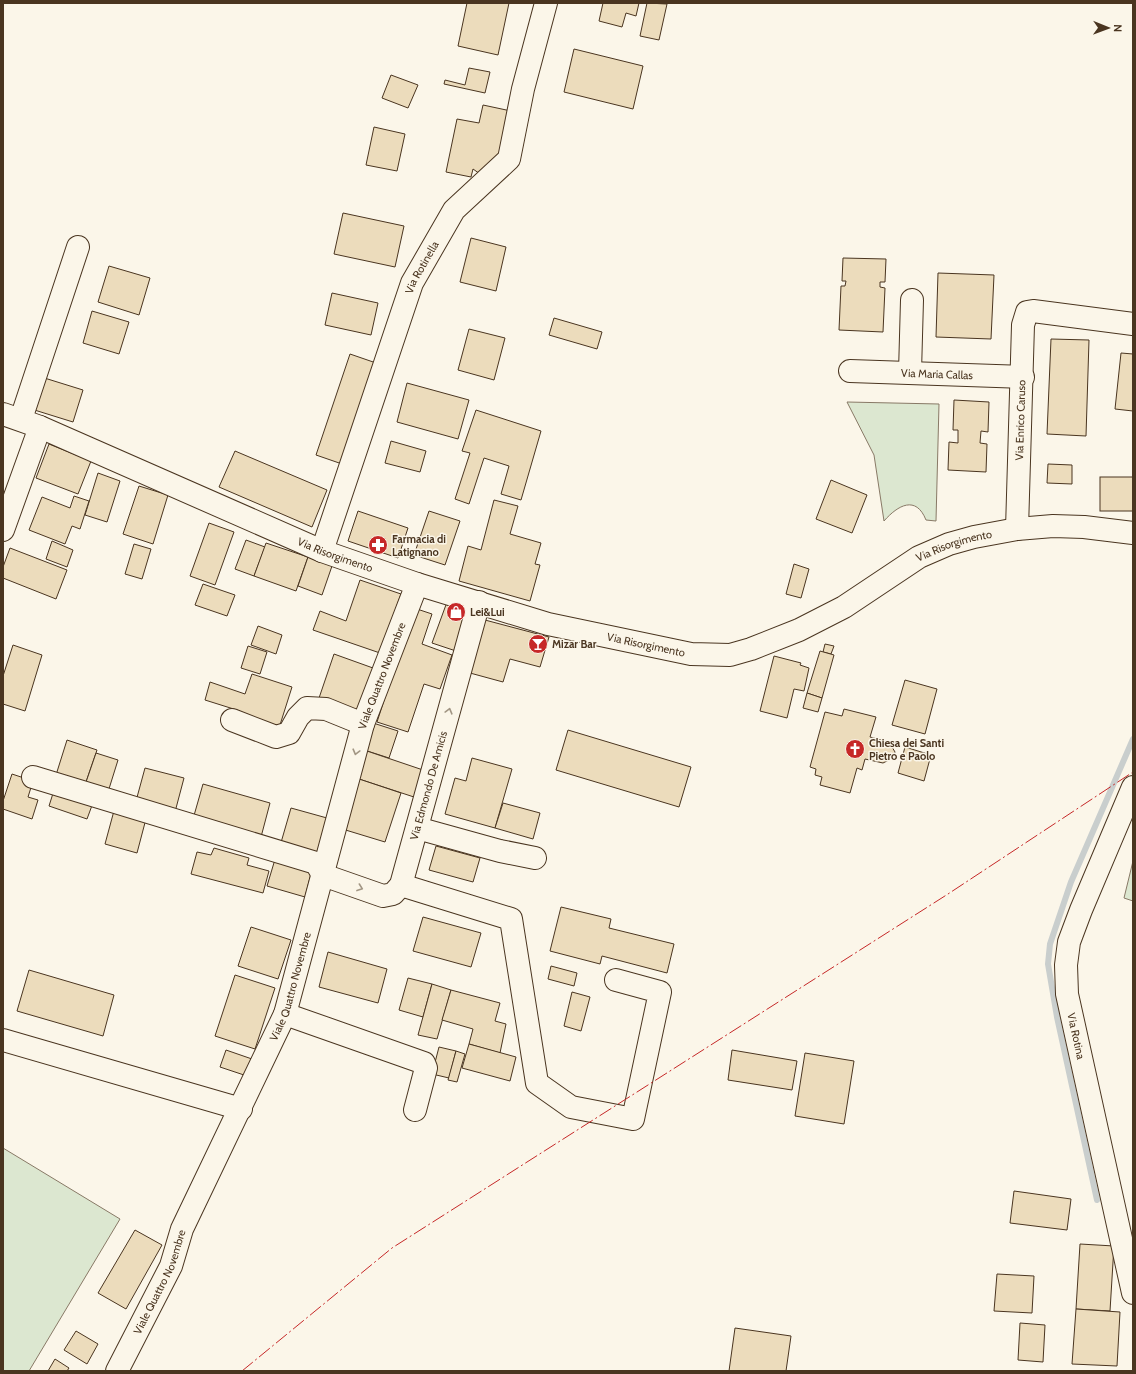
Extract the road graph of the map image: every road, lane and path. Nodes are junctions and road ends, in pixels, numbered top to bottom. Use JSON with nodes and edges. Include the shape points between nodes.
{"nodes":[{"id":1,"x":546,"y":3,"type":"edge"},
{"id":2,"x":78,"y":247,"type":"dead end"},
{"id":3,"x":912,"y":300,"type":"dead end"},
{"id":4,"x":1133,"y":324,"type":"edge"},
{"id":5,"x":850,"y":371,"type":"dead end"},
{"id":6,"x":910,"y":372,"type":"junction"},
{"id":7,"x":1023,"y":377,"type":"junction"},
{"id":8,"x":21,"y":420,"type":"edge"},
{"id":9,"x":3,"y":530,"type":"edge"},
{"id":10,"x":1017,"y":530,"type":"junction"},
{"id":11,"x":1133,"y":533,"type":"edge"},
{"id":12,"x":322,"y":551,"type":"junction"},
{"id":13,"x":417,"y":584,"type":"junction"},
{"id":14,"x":479,"y":602,"type":"junction"},
{"id":15,"x":232,"y":720,"type":"dead end"},
{"id":16,"x":363,"y":724,"type":"junction"},
{"id":17,"x":33,"y":777,"type":"dead end"},
{"id":18,"x":1133,"y":787,"type":"edge"},
{"id":19,"x":417,"y":828,"type":"junction"},
{"id":20,"x":535,"y":858,"type":"dead end"},
{"id":21,"x":323,"y":875,"type":"junction"},
{"id":22,"x":401,"y":885,"type":"junction"},
{"id":23,"x":616,"y":980,"type":"dead end"},
{"id":24,"x":285,"y":1014,"type":"junction"},
{"id":25,"x":3,"y":1040,"type":"edge"},
{"id":26,"x":240,"y":1109,"type":"junction"},
{"id":27,"x":415,"y":1110,"type":"dead end"},
{"id":28,"x":1133,"y":1293,"type":"edge"},
{"id":29,"x":117,"y":1371,"type":"edge"}],
"edges":[{"from":1,"to":12,"type":"street","name":"Via Rotinella","via":[[508,158],[454,210],[412,283]]},
{"from":2,"to":8,"type":"street"},
{"from":3,"to":6,"type":"street"},
{"from":4,"to":7,"type":"street","name":"Via Enrico Caruso","via":[[1027,312],[1023,325]]},
{"from":5,"to":6,"type":"street","name":"Via Maria Callas"},
{"from":6,"to":7,"type":"street","name":"Via Maria Callas"},
{"from":7,"to":10,"type":"street","name":"Via Enrico Caruso"},
{"from":8,"to":9,"type":"street"},
{"from":8,"to":12,"type":"street","name":"Via Risorgimento"},
{"from":10,"to":11,"type":"street","name":"Via Risorgimento","via":[[1053,526]]},
{"from":10,"to":14,"type":"street","name":"Via Risorgimento","via":[[974,537],[919,557],[838,610],[799,630],[730,655],[691,654],[579,631]]},
{"from":12,"to":13,"type":"street","name":"Via Risorgimento"},
{"from":13,"to":14,"type":"street","name":"Via Risorgimento"},
{"from":13,"to":16,"type":"street","name":"Viale Quattro Novembre"},
{"from":19,"to":14,"type":"street","name":"Via Edmondo De Amicis","one_way":true},
{"from":15,"to":16,"type":"street","via":[[276,737],[289,733],[298,717],[307,708],[326,709]]},
{"from":16,"to":21,"type":"street","name":"Viale Quattro Novembre","one_way":true},
{"from":17,"to":21,"type":"street","via":[[316,863]]},
{"from":18,"to":28,"type":"street","name":"Via Rotina","via":[[1081,910],[1069,942],[1066,964],[1067,994]]},
{"from":19,"to":20,"type":"street"},
{"from":19,"to":22,"type":"street","name":"Via Edmondo De Amicis"},
{"from":21,"to":22,"type":"street","one_way":true,"via":[[383,896],[393,894]]},
{"from":21,"to":24,"type":"street","name":"Viale Quattro Novembre"},
{"from":22,"to":23,"type":"street","via":[[512,919],[537,1083],[570,1107],[633,1118],[660,992]]},
{"from":24,"to":26,"type":"street","name":"Viale Quattro Novembre"},
{"from":24,"to":27,"type":"street","via":[[424,1063],[426,1068]]},
{"from":25,"to":26,"type":"street"},
{"from":26,"to":29,"type":"street","name":"Viale Quattro Novembre","via":[[182,1229],[171,1266]]}]}
